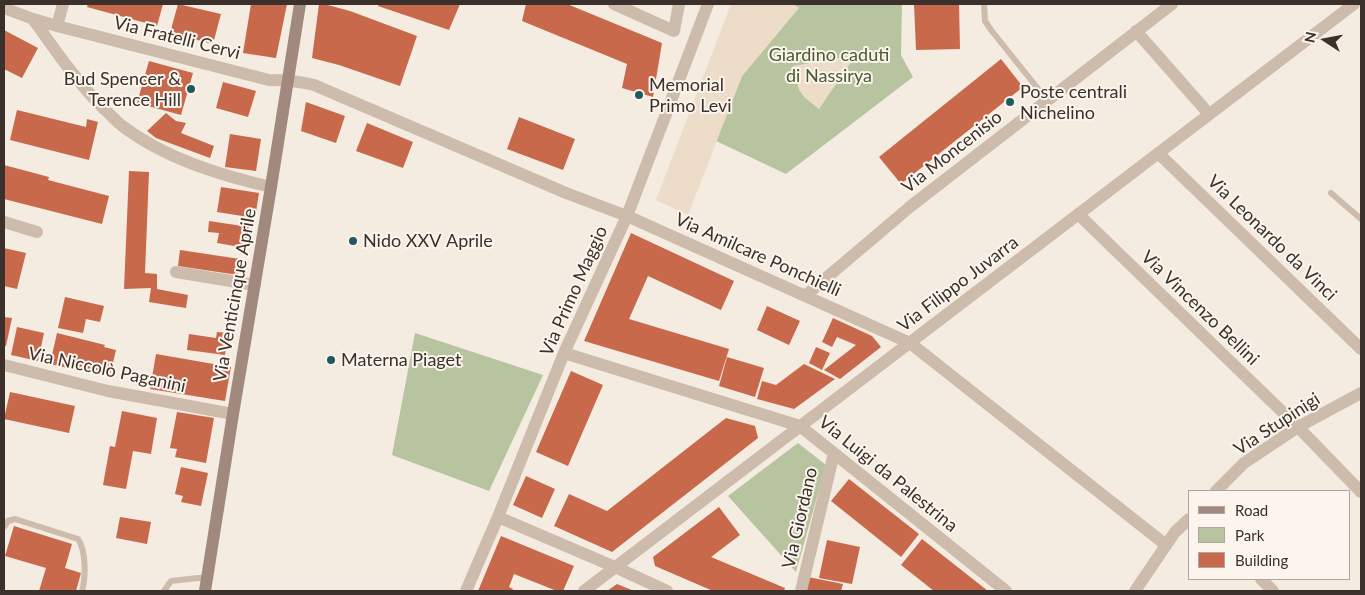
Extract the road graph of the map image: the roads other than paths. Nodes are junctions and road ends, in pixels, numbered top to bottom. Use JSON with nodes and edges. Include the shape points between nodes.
{"nodes":[{"id":1,"x":63,"y":4,"type":"edge"},
{"id":2,"x":300,"y":4,"type":"edge"},
{"id":3,"x":614,"y":4,"type":"edge"},
{"id":4,"x":679,"y":4,"type":"edge"},
{"id":5,"x":708,"y":4,"type":"edge"},
{"id":6,"x":984,"y":4,"type":"edge"},
{"id":7,"x":1172,"y":4,"type":"edge"},
{"id":8,"x":1354,"y":4,"type":"edge"},
{"id":9,"x":4,"y":8,"type":"edge"},
{"id":10,"x":33,"y":19,"type":"junction"},
{"id":11,"x":57,"y":26,"type":"junction"},
{"id":12,"x":1136,"y":32,"type":"junction"},
{"id":13,"x":288,"y":80,"type":"junction"},
{"id":14,"x":1047,"y":100,"type":"junction"},
{"id":15,"x":1209,"y":114,"type":"junction"},
{"id":16,"x":1158,"y":153,"type":"junction"},
{"id":17,"x":271,"y":188,"type":"junction"},
{"id":18,"x":1331,"y":193,"type":"dead end"},
{"id":19,"x":1078,"y":214,"type":"junction"},
{"id":20,"x":627,"y":216,"type":"junction"},
{"id":21,"x":1361,"y":220,"type":"edge"},
{"id":22,"x":4,"y":222,"type":"edge"},
{"id":23,"x":37,"y":232,"type":"dead end"},
{"id":24,"x":176,"y":272,"type":"dead end"},
{"id":25,"x":255,"y":285,"type":"junction"},
{"id":26,"x":806,"y":296,"type":"junction"},
{"id":27,"x":910,"y":343,"type":"junction"},
{"id":28,"x":1361,"y":349,"type":"edge"},
{"id":29,"x":564,"y":353,"type":"junction"},
{"id":30,"x":4,"y":366,"type":"edge"},
{"id":31,"x":1361,"y":393,"type":"edge"},
{"id":32,"x":233,"y":414,"type":"junction"},
{"id":33,"x":800,"y":426,"type":"junction"},
{"id":34,"x":1298,"y":427,"type":"junction"},
{"id":35,"x":834,"y":453,"type":"junction"},
{"id":36,"x":1217,"y":490,"type":"edge"},
{"id":37,"x":1361,"y":492,"type":"edge"},
{"id":38,"x":498,"y":516,"type":"junction"},
{"id":39,"x":1188,"y":520,"type":"edge"},
{"id":40,"x":4,"y":527,"type":"edge"},
{"id":41,"x":1166,"y":545,"type":"junction"},
{"id":42,"x":615,"y":567,"type":"junction"},
{"id":43,"x":207,"y":578,"type":"junction"},
{"id":44,"x":1262,"y":580,"type":"edge"},
{"id":45,"x":82,"y":591,"type":"edge"},
{"id":46,"x":164,"y":591,"type":"edge"},
{"id":47,"x":205,"y":591,"type":"edge"},
{"id":48,"x":466,"y":591,"type":"edge"},
{"id":49,"x":584,"y":591,"type":"edge"},
{"id":50,"x":668,"y":591,"type":"edge"},
{"id":51,"x":801,"y":591,"type":"edge"},
{"id":52,"x":1006,"y":591,"type":"edge"},
{"id":53,"x":1136,"y":591,"type":"edge"},
{"id":54,"x":1273,"y":591,"type":"edge"}],
"edges":[{"from":1,"to":11,"type":"street"},
{"from":2,"to":13,"type":"street","name":"Via Venticinque Aprile"},
{"from":3,"to":4,"type":"street","via":[[674,31]]},
{"from":5,"to":20,"type":"street","name":"Via Primo Maggio"},
{"from":6,"to":14,"type":"lane","via":[[985,21]]},
{"from":7,"to":12,"type":"street","name":"Via Moncenisio"},
{"from":8,"to":15,"type":"street","name":"Via Filippo Juvarra"},
{"from":9,"to":10,"type":"street","name":"Via Fratelli Cervi"},
{"from":10,"to":11,"type":"street","name":"Via Fratelli Cervi"},
{"from":10,"to":17,"type":"street","via":[[84,87],[120,124],[153,146],[230,177]]},
{"from":11,"to":13,"type":"street","name":"Via Fratelli Cervi","via":[[269,80]]},
{"from":12,"to":14,"type":"street","name":"Via Moncenisio"},
{"from":12,"to":15,"type":"street"},
{"from":13,"to":17,"type":"street","name":"Via Venticinque Aprile"},
{"from":13,"to":20,"type":"street","name":"Via Amilcare Ponchielli","via":[[314,85]]},
{"from":14,"to":26,"type":"street","name":"Via Moncenisio","via":[[897,217]]},
{"from":15,"to":16,"type":"street","name":"Via Filippo Juvarra"},
{"from":16,"to":19,"type":"street","name":"Via Filippo Juvarra"},
{"from":16,"to":28,"type":"street","name":"Via Leonardo da Vinci"},
{"from":17,"to":25,"type":"street","name":"Via Venticinque Aprile"},
{"from":18,"to":21,"type":"lane"},
{"from":19,"to":27,"type":"street","name":"Via Filippo Juvarra"},
{"from":19,"to":34,"type":"street","name":"Via Vincenzo Bellini"},
{"from":20,"to":26,"type":"street","name":"Via Amilcare Ponchielli"},
{"from":20,"to":29,"type":"street","name":"Via Primo Maggio"},
{"from":22,"to":23,"type":"street"},
{"from":24,"to":25,"type":"street"},
{"from":25,"to":32,"type":"street","name":"Via Venticinque Aprile"},
{"from":26,"to":27,"type":"street","name":"Via Amilcare Ponchielli"},
{"from":27,"to":33,"type":"street","name":"Via Filippo Juvarra"},
{"from":27,"to":41,"type":"street","name":"Via Amilcare Ponchielli"},
{"from":29,"to":33,"type":"street","name":"Via Luigi da Palestrina"},
{"from":29,"to":38,"type":"street","name":"Via Primo Maggio"},
{"from":30,"to":32,"type":"street","name":"Via Niccolò Paganini","via":[[108,391]]},
{"from":31,"to":34,"type":"street","name":"Via Stupinigi"},
{"from":32,"to":43,"type":"street","name":"Via Venticinque Aprile"},
{"from":33,"to":35,"type":"street","name":"Via Luigi da Palestrina"},
{"from":33,"to":42,"type":"street","name":"Via Filippo Juvarra"},
{"from":34,"to":36,"type":"street","name":"Via Stupinigi","via":[[1244,463]]},
{"from":34,"to":37,"type":"street","name":"Via Vincenzo Bellini"},
{"from":35,"to":51,"type":"street","name":"Via Giordano"},
{"from":35,"to":52,"type":"street","name":"Via Luigi da Palestrina"},
{"from":38,"to":42,"type":"street"},
{"from":38,"to":48,"type":"street","name":"Via Primo Maggio"},
{"from":39,"to":41,"type":"street"},
{"from":40,"to":45,"type":"lane","via":[[15,519],[78,539],[82,544],[85,575]]},
{"from":41,"to":53,"type":"street"},
{"from":42,"to":49,"type":"street","name":"Via Filippo Juvarra"},
{"from":42,"to":50,"type":"street"},
{"from":43,"to":46,"type":"lane","via":[[171,581]]},
{"from":43,"to":47,"type":"street","name":"Via Venticinque Aprile"},
{"from":44,"to":54,"type":"street"}]}
